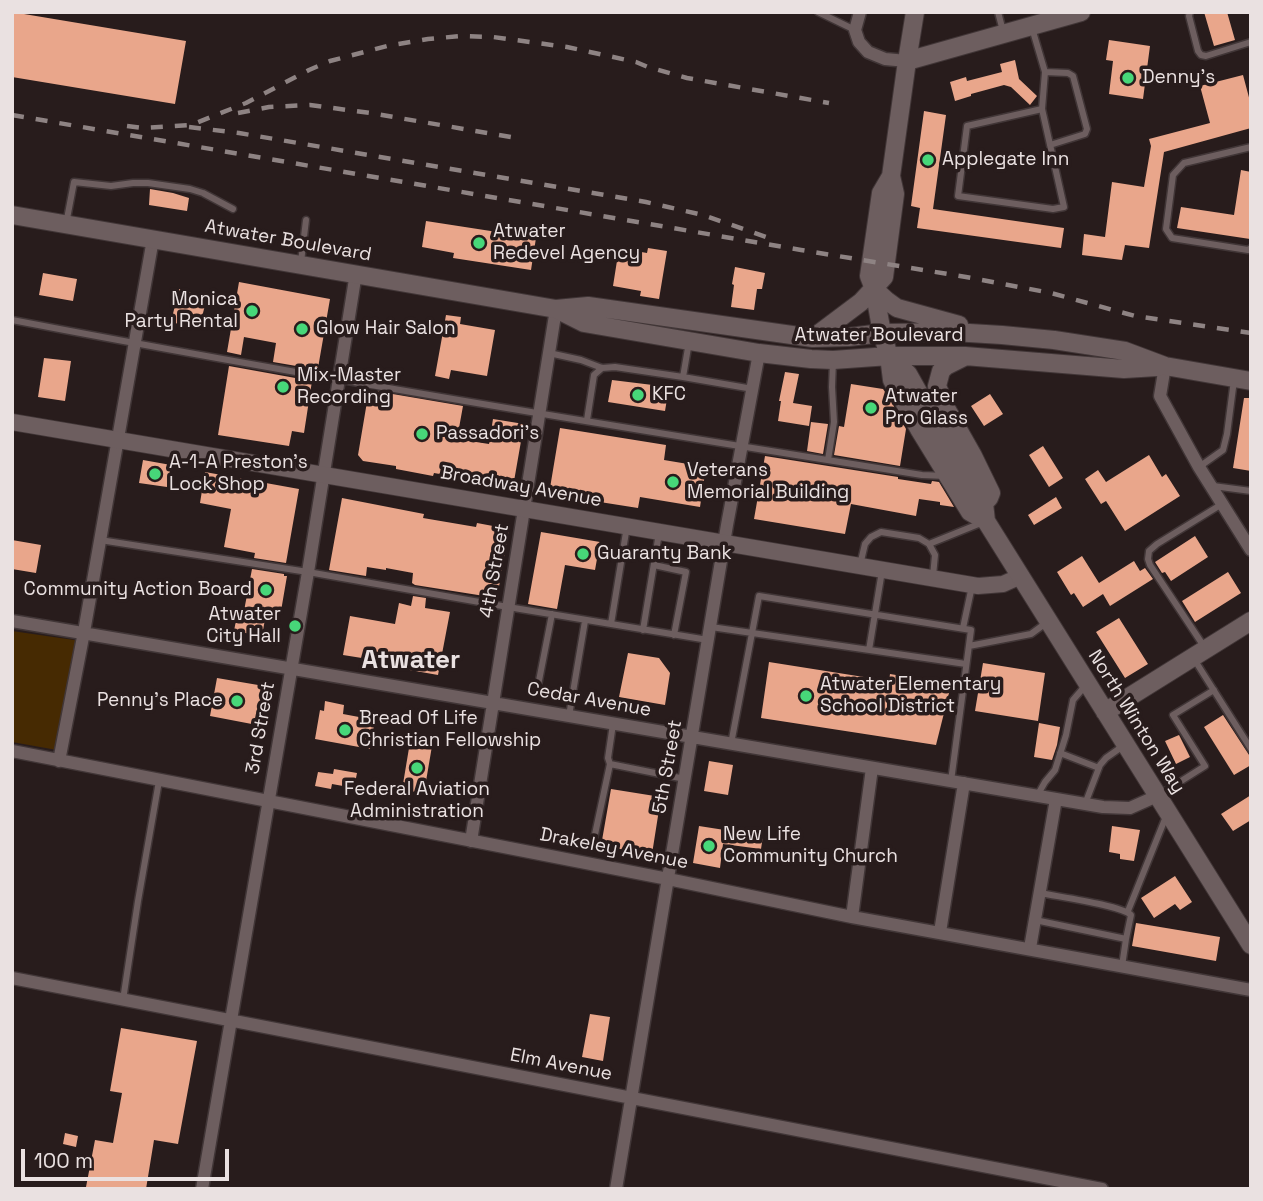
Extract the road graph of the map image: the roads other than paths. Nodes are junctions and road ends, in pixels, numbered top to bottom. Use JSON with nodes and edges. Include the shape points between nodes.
{"nodes":[{"id":1,"x":818,"y":12,"type":"edge"},
{"id":2,"x":860,"y":12,"type":"edge"},
{"id":3,"x":915,"y":12,"type":"edge"},
{"id":4,"x":998,"y":12,"type":"edge"},
{"id":5,"x":1082,"y":12,"type":"edge"},
{"id":6,"x":1190,"y":12,"type":"edge"},
{"id":7,"x":1061,"y":15,"type":"edge"},
{"id":8,"x":1032,"y":26,"type":"junction"},
{"id":9,"x":855,"y":30,"type":"junction"},
{"id":10,"x":1004,"y":34,"type":"junction"},
{"id":11,"x":1251,"y":42,"type":"edge"},
{"id":12,"x":907,"y":61,"type":"junction"},
{"id":13,"x":1045,"y":72,"type":"junction"},
{"id":14,"x":1042,"y":109,"type":"junction"},
{"id":15,"x":1050,"y":145,"type":"junction"},
{"id":16,"x":1251,"y":147,"type":"edge"},
{"id":17,"x":233,"y":209,"type":"dead end"},
{"id":18,"x":12,"y":215,"type":"edge"},
{"id":19,"x":306,"y":220,"type":"dead end"},
{"id":20,"x":66,"y":224,"type":"junction"},
{"id":21,"x":153,"y":239,"type":"junction"},
{"id":22,"x":1250,"y":249,"type":"edge"},
{"id":23,"x":301,"y":264,"type":"junction"},
{"id":24,"x":356,"y":273,"type":"junction"},
{"id":25,"x":874,"y":289,"type":"junction"},
{"id":26,"x":556,"y":309,"type":"junction"},
{"id":27,"x":12,"y":320,"type":"edge"},
{"id":28,"x":882,"y":333,"type":"junction"},
{"id":29,"x":989,"y":334,"type":"junction"},
{"id":30,"x":813,"y":338,"type":"junction"},
{"id":31,"x":689,"y":341,"type":"junction"},
{"id":32,"x":135,"y":344,"type":"junction"},
{"id":33,"x":549,"y":353,"type":"junction"},
{"id":34,"x":759,"y":353,"type":"junction"},
{"id":35,"x":889,"y":356,"type":"junction"},
{"id":36,"x":965,"y":356,"type":"junction"},
{"id":37,"x":833,"y":360,"type":"junction"},
{"id":38,"x":1165,"y":366,"type":"junction"},
{"id":39,"x":602,"y":369,"type":"junction"},
{"id":40,"x":683,"y":377,"type":"junction"},
{"id":41,"x":339,"y":379,"type":"junction"},
{"id":42,"x":1243,"y":379,"type":"edge"},
{"id":43,"x":753,"y":389,"type":"junction"},
{"id":44,"x":540,"y":413,"type":"junction"},
{"id":45,"x":587,"y":420,"type":"junction"},
{"id":46,"x":12,"y":422,"type":"edge"},
{"id":47,"x":118,"y":439,"type":"junction"},
{"id":48,"x":743,"y":447,"type":"junction"},
{"id":49,"x":828,"y":460,"type":"junction"},
{"id":50,"x":1199,"y":467,"type":"junction"},
{"id":51,"x":324,"y":474,"type":"junction"},
{"id":52,"x":947,"y":475,"type":"junction"},
{"id":53,"x":1211,"y":486,"type":"junction"},
{"id":54,"x":1251,"y":491,"type":"edge"},
{"id":55,"x":1222,"y":504,"type":"junction"},
{"id":56,"x":525,"y":509,"type":"junction"},
{"id":57,"x":985,"y":512,"type":"junction"},
{"id":58,"x":627,"y":526,"type":"junction"},
{"id":59,"x":659,"y":531,"type":"junction"},
{"id":60,"x":100,"y":540,"type":"junction"},
{"id":61,"x":724,"y":542,"type":"junction"},
{"id":62,"x":929,"y":544,"type":"junction"},
{"id":63,"x":1251,"y":550,"type":"edge"},
{"id":64,"x":654,"y":565,"type":"junction"},
{"id":65,"x":860,"y":565,"type":"junction"},
{"id":66,"x":882,"y":569,"type":"junction"},
{"id":67,"x":307,"y":572,"type":"junction"},
{"id":68,"x":1021,"y":576,"type":"junction"},
{"id":69,"x":933,"y":578,"type":"junction"},
{"id":70,"x":972,"y":585,"type":"junction"},
{"id":71,"x":508,"y":607,"type":"junction"},
{"id":72,"x":552,"y":614,"type":"junction"},
{"id":73,"x":875,"y":615,"type":"junction"},
{"id":74,"x":12,"y":621,"type":"edge"},
{"id":75,"x":585,"y":621,"type":"junction"},
{"id":76,"x":1251,"y":621,"type":"edge"},
{"id":77,"x":1049,"y":622,"type":"junction"},
{"id":78,"x":611,"y":624,"type":"junction"},
{"id":79,"x":963,"y":628,"type":"junction"},
{"id":80,"x":643,"y":630,"type":"junction"},
{"id":81,"x":84,"y":632,"type":"junction"},
{"id":82,"x":752,"y":633,"type":"junction"},
{"id":83,"x":709,"y":634,"type":"junction"},
{"id":84,"x":674,"y":635,"type":"junction"},
{"id":85,"x":969,"y":646,"type":"junction"},
{"id":86,"x":869,"y":650,"type":"junction"},
{"id":87,"x":1199,"y":654,"type":"junction"},
{"id":88,"x":967,"y":664,"type":"junction"},
{"id":89,"x":291,"y":669,"type":"junction"},
{"id":90,"x":1087,"y":683,"type":"junction"},
{"id":91,"x":1213,"y":690,"type":"junction"},
{"id":92,"x":572,"y":696,"type":"junction"},
{"id":93,"x":492,"y":703,"type":"junction"},
{"id":94,"x":1105,"y":712,"type":"junction"},
{"id":95,"x":569,"y":716,"type":"junction"},
{"id":96,"x":613,"y":724,"type":"junction"},
{"id":97,"x":692,"y":738,"type":"junction"},
{"id":98,"x":731,"y":744,"type":"junction"},
{"id":99,"x":1125,"y":745,"type":"junction"},
{"id":100,"x":1251,"y":749,"type":"edge"},
{"id":101,"x":12,"y":751,"type":"edge"},
{"id":102,"x":1060,"y":753,"type":"junction"},
{"id":103,"x":59,"y":761,"type":"junction"},
{"id":104,"x":610,"y":764,"type":"junction"},
{"id":105,"x":872,"y":768,"type":"junction"},
{"id":106,"x":1099,"y":768,"type":"junction"},
{"id":107,"x":685,"y":779,"type":"junction"},
{"id":108,"x":159,"y":780,"type":"junction"},
{"id":109,"x":957,"y":782,"type":"junction"},
{"id":110,"x":1037,"y":796,"type":"junction"},
{"id":111,"x":1157,"y":796,"type":"junction"},
{"id":112,"x":1055,"y":799,"type":"junction"},
{"id":113,"x":268,"y":801,"type":"junction"},
{"id":114,"x":1085,"y":804,"type":"junction"},
{"id":115,"x":1167,"y":812,"type":"junction"},
{"id":116,"x":594,"y":839,"type":"dead end"},
{"id":117,"x":471,"y":841,"type":"junction"},
{"id":118,"x":668,"y":879,"type":"junction"},
{"id":119,"x":1040,"y":893,"type":"junction"},
{"id":120,"x":1128,"y":911,"type":"junction"},
{"id":121,"x":852,"y":917,"type":"junction"},
{"id":122,"x":1035,"y":920,"type":"junction"},
{"id":123,"x":940,"y":932,"type":"junction"},
{"id":124,"x":1126,"y":939,"type":"junction"},
{"id":125,"x":1251,"y":945,"type":"edge"},
{"id":126,"x":1030,"y":948,"type":"junction"},
{"id":127,"x":1122,"y":966,"type":"junction"},
{"id":128,"x":12,"y":978,"type":"edge"},
{"id":129,"x":1251,"y":990,"type":"edge"},
{"id":130,"x":123,"y":1000,"type":"junction"},
{"id":131,"x":231,"y":1021,"type":"junction"},
{"id":132,"x":632,"y":1098,"type":"junction"},
{"id":133,"x":202,"y":1189,"type":"edge"},
{"id":134,"x":616,"y":1189,"type":"edge"},
{"id":135,"x":1102,"y":1189,"type":"edge"}],
"edges":[{"from":1,"to":9,"type":"lane"},
{"from":2,"to":9,"type":"street"},
{"from":3,"to":12,"type":"main road"},
{"from":4,"to":10,"type":"lane"},
{"from":5,"to":7,"type":"main road"},
{"from":6,"to":11,"type":"lane","via":[[1201,55]]},
{"from":7,"to":8,"type":"main road"},
{"from":8,"to":10,"type":"main road"},
{"from":8,"to":13,"type":"lane"},
{"from":9,"to":12,"type":"street","via":[[868,52]]},
{"from":10,"to":12,"type":"main road"},
{"from":12,"to":25,"type":"main road","via":[[891,176],[881,193],[869,276]]},
{"from":13,"to":14,"type":"lane"},
{"from":13,"to":15,"type":"lane","via":[[1073,76],[1087,129]]},
{"from":14,"to":15,"type":"lane"},
{"from":14,"to":15,"type":"lane","via":[[967,126],[958,196],[1065,207]]},
{"from":16,"to":22,"type":"lane","via":[[1184,163],[1173,175],[1166,229],[1172,238]]},
{"from":17,"to":20,"type":"lane","via":[[190,189],[74,182]]},
{"from":18,"to":20,"type":"main road","name":"Atwater Boulevard"},
{"from":19,"to":23,"type":"lane"},
{"from":20,"to":21,"type":"main road","name":"Atwater Boulevard"},
{"from":21,"to":23,"type":"main road","name":"Atwater Boulevard"},
{"from":21,"to":32,"type":"street"},
{"from":23,"to":24,"type":"main road","name":"Atwater Boulevard"},
{"from":24,"to":26,"type":"main road","name":"Atwater Boulevard"},
{"from":24,"to":41,"type":"street","name":"3rd Street"},
{"from":25,"to":28,"type":"main road"},
{"from":25,"to":29,"type":"main road","via":[[897,308]]},
{"from":25,"to":30,"type":"main road"},
{"from":26,"to":30,"type":"main road","name":"Atwater Boulevard","via":[[587,306]]},
{"from":26,"to":31,"type":"main road","name":"Atwater Boulevard","via":[[584,323]]},
{"from":26,"to":33,"type":"street","name":"4th Street"},
{"from":27,"to":32,"type":"lane"},
{"from":28,"to":29,"type":"main road","name":"Atwater Boulevard"},
{"from":28,"to":30,"type":"main road","name":"Atwater Boulevard"},
{"from":28,"to":35,"type":"main road"},
{"from":29,"to":38,"type":"main road","name":"Atwater Boulevard","via":[[1125,351]]},
{"from":31,"to":34,"type":"main road","name":"Atwater Boulevard"},
{"from":31,"to":40,"type":"lane"},
{"from":32,"to":41,"type":"lane"},
{"from":32,"to":47,"type":"street"},
{"from":33,"to":39,"type":"lane"},
{"from":33,"to":44,"type":"street","name":"4th Street"},
{"from":34,"to":37,"type":"main road","name":"Atwater Boulevard"},
{"from":34,"to":43,"type":"street","name":"5th Street"},
{"from":35,"to":36,"type":"main road","name":"Atwater Boulevard"},
{"from":35,"to":37,"type":"main road","name":"Atwater Boulevard"},
{"from":35,"to":52,"type":"main road","name":"North Winton Way","via":[[892,380]]},
{"from":35,"to":57,"type":"main road","name":"North Winton Way","via":[[908,374]]},
{"from":36,"to":38,"type":"main road","name":"Atwater Boulevard","via":[[1124,369]]},
{"from":36,"to":57,"type":"main road","via":[[941,371],[937,386],[991,493]]},
{"from":37,"to":49,"type":"lane","via":[[834,422]]},
{"from":38,"to":42,"type":"main road","name":"Atwater Boulevard"},
{"from":38,"to":50,"type":"street","via":[[1160,396]]},
{"from":39,"to":40,"type":"lane"},
{"from":39,"to":45,"type":"lane","via":[[594,375]]},
{"from":40,"to":43,"type":"lane"},
{"from":41,"to":44,"type":"lane"},
{"from":41,"to":51,"type":"street","name":"3rd Street"},
{"from":42,"to":50,"type":"lane","via":[[1226,445]]},
{"from":43,"to":48,"type":"street","name":"5th Street"},
{"from":44,"to":45,"type":"lane"},
{"from":44,"to":56,"type":"street","name":"4th Street"},
{"from":45,"to":48,"type":"lane"},
{"from":46,"to":47,"type":"street","name":"Broadway Avenue"},
{"from":47,"to":51,"type":"street","name":"Broadway Avenue"},
{"from":47,"to":60,"type":"street"},
{"from":48,"to":49,"type":"lane"},
{"from":48,"to":61,"type":"street","name":"5th Street"},
{"from":49,"to":52,"type":"lane"},
{"from":50,"to":53,"type":"street"},
{"from":51,"to":56,"type":"street","name":"Broadway Avenue"},
{"from":51,"to":67,"type":"street","name":"3rd Street"},
{"from":52,"to":57,"type":"main road","name":"North Winton Way","via":[[970,512]]},
{"from":53,"to":54,"type":"lane"},
{"from":53,"to":55,"type":"street"},
{"from":55,"to":63,"type":"street"},
{"from":55,"to":87,"type":"lane","via":[[1149,551],[1150,565]]},
{"from":56,"to":58,"type":"street","name":"Broadway Avenue"},
{"from":56,"to":71,"type":"street","name":"4th Street"},
{"from":57,"to":62,"type":"lane"},
{"from":57,"to":68,"type":"main road","name":"North Winton Way"},
{"from":58,"to":59,"type":"street","name":"Broadway Avenue"},
{"from":58,"to":78,"type":"lane"},
{"from":59,"to":61,"type":"street","name":"Broadway Avenue"},
{"from":59,"to":64,"type":"lane"},
{"from":60,"to":67,"type":"lane"},
{"from":60,"to":81,"type":"street"},
{"from":61,"to":65,"type":"street","name":"Broadway Avenue"},
{"from":61,"to":83,"type":"street","name":"5th Street"},
{"from":62,"to":65,"type":"lane","via":[[881,532],[865,544]]},
{"from":62,"to":69,"type":"lane","via":[[935,555]]},
{"from":64,"to":80,"type":"lane"},
{"from":64,"to":84,"type":"lane","via":[[686,572]]},
{"from":65,"to":66,"type":"street","name":"Broadway Avenue"},
{"from":66,"to":69,"type":"street","name":"Broadway Avenue"},
{"from":66,"to":73,"type":"lane"},
{"from":67,"to":71,"type":"lane"},
{"from":67,"to":89,"type":"street","name":"3rd Street"},
{"from":68,"to":70,"type":"street","name":"Broadway Avenue","via":[[1003,584]]},
{"from":68,"to":77,"type":"main road","name":"North Winton Way"},
{"from":69,"to":70,"type":"street","name":"Broadway Avenue"},
{"from":70,"to":79,"type":"lane"},
{"from":71,"to":72,"type":"lane"},
{"from":71,"to":93,"type":"street","name":"4th Street"},
{"from":72,"to":75,"type":"lane"},
{"from":72,"to":92,"type":"lane","via":[[537,691]]},
{"from":73,"to":79,"type":"lane"},
{"from":73,"to":82,"type":"lane","via":[[759,596]]},
{"from":73,"to":86,"type":"lane"},
{"from":74,"to":81,"type":"street","name":"Cedar Avenue"},
{"from":75,"to":78,"type":"lane"},
{"from":75,"to":92,"type":"lane"},
{"from":76,"to":87,"type":"main road"},
{"from":77,"to":85,"type":"lane","via":[[1031,634]]},
{"from":77,"to":90,"type":"main road","name":"North Winton Way"},
{"from":78,"to":80,"type":"lane"},
{"from":79,"to":85,"type":"lane","via":[[971,629]]},
{"from":80,"to":84,"type":"lane"},
{"from":81,"to":89,"type":"street","name":"Cedar Avenue"},
{"from":81,"to":103,"type":"street"},
{"from":82,"to":83,"type":"lane"},
{"from":82,"to":86,"type":"lane"},
{"from":82,"to":98,"type":"lane"},
{"from":83,"to":84,"type":"lane"},
{"from":83,"to":97,"type":"street","name":"5th Street"},
{"from":85,"to":88,"type":"lane"},
{"from":86,"to":88,"type":"lane"},
{"from":87,"to":91,"type":"lane"},
{"from":87,"to":94,"type":"main road"},
{"from":88,"to":109,"type":"lane"},
{"from":89,"to":93,"type":"street","name":"Cedar Avenue"},
{"from":89,"to":113,"type":"street","name":"3rd Street"},
{"from":90,"to":94,"type":"main road","name":"North Winton Way"},
{"from":90,"to":102,"type":"lane","via":[[1073,700]]},
{"from":91,"to":100,"type":"lane"},
{"from":91,"to":111,"type":"lane","via":[[1173,715],[1205,766]]},
{"from":92,"to":95,"type":"lane"},
{"from":93,"to":95,"type":"street","name":"Cedar Avenue"},
{"from":93,"to":117,"type":"street","name":"4th Street"},
{"from":94,"to":99,"type":"main road","name":"North Winton Way"},
{"from":95,"to":96,"type":"street","name":"Cedar Avenue"},
{"from":96,"to":97,"type":"street","name":"Cedar Avenue"},
{"from":96,"to":104,"type":"lane"},
{"from":97,"to":98,"type":"street","name":"Cedar Avenue"},
{"from":97,"to":107,"type":"street","name":"5th Street"},
{"from":98,"to":105,"type":"street","name":"Cedar Avenue"},
{"from":99,"to":106,"type":"lane","via":[[1105,758]]},
{"from":99,"to":111,"type":"main road","name":"North Winton Way"},
{"from":101,"to":103,"type":"street","name":"Drakeley Avenue"},
{"from":102,"to":106,"type":"lane"},
{"from":102,"to":110,"type":"lane","via":[[1055,771]]},
{"from":103,"to":108,"type":"street","name":"Drakeley Avenue"},
{"from":104,"to":107,"type":"lane"},
{"from":104,"to":116,"type":"lane"},
{"from":105,"to":109,"type":"street","name":"Cedar Avenue"},
{"from":105,"to":121,"type":"street"},
{"from":106,"to":114,"type":"lane"},
{"from":107,"to":118,"type":"street","name":"5th Street"},
{"from":108,"to":113,"type":"street","name":"Drakeley Avenue"},
{"from":108,"to":130,"type":"lane"},
{"from":109,"to":110,"type":"street","name":"Cedar Avenue"},
{"from":109,"to":123,"type":"street"},
{"from":110,"to":112,"type":"street","name":"Cedar Avenue"},
{"from":111,"to":114,"type":"street","name":"Cedar Avenue","via":[[1130,808]]},
{"from":111,"to":115,"type":"main road","name":"North Winton Way"},
{"from":112,"to":114,"type":"street","name":"Cedar Avenue"},
{"from":112,"to":119,"type":"street"},
{"from":113,"to":117,"type":"street","name":"Drakeley Avenue"},
{"from":113,"to":131,"type":"street","name":"3rd Street"},
{"from":115,"to":120,"type":"lane"},
{"from":115,"to":125,"type":"main road","name":"North Winton Way"},
{"from":117,"to":118,"type":"street","name":"Drakeley Avenue"},
{"from":118,"to":121,"type":"street","name":"Drakeley Avenue"},
{"from":118,"to":132,"type":"street","name":"5th Street"},
{"from":119,"to":120,"type":"lane"},
{"from":119,"to":122,"type":"street"},
{"from":120,"to":124,"type":"lane"},
{"from":121,"to":123,"type":"street","name":"Drakeley Avenue"},
{"from":122,"to":124,"type":"lane"},
{"from":122,"to":126,"type":"street"},
{"from":123,"to":126,"type":"street","name":"Drakeley Avenue"},
{"from":124,"to":127,"type":"lane"},
{"from":126,"to":127,"type":"street","name":"Drakeley Avenue"},
{"from":127,"to":129,"type":"street","name":"Drakeley Avenue"},
{"from":128,"to":130,"type":"street","name":"Elm Avenue"},
{"from":130,"to":131,"type":"street","name":"Elm Avenue"},
{"from":131,"to":132,"type":"street","name":"Elm Avenue"},
{"from":131,"to":133,"type":"street","name":"3rd Street"},
{"from":132,"to":134,"type":"street","name":"5th Street"},
{"from":132,"to":135,"type":"street","name":"Elm Avenue"}]}
